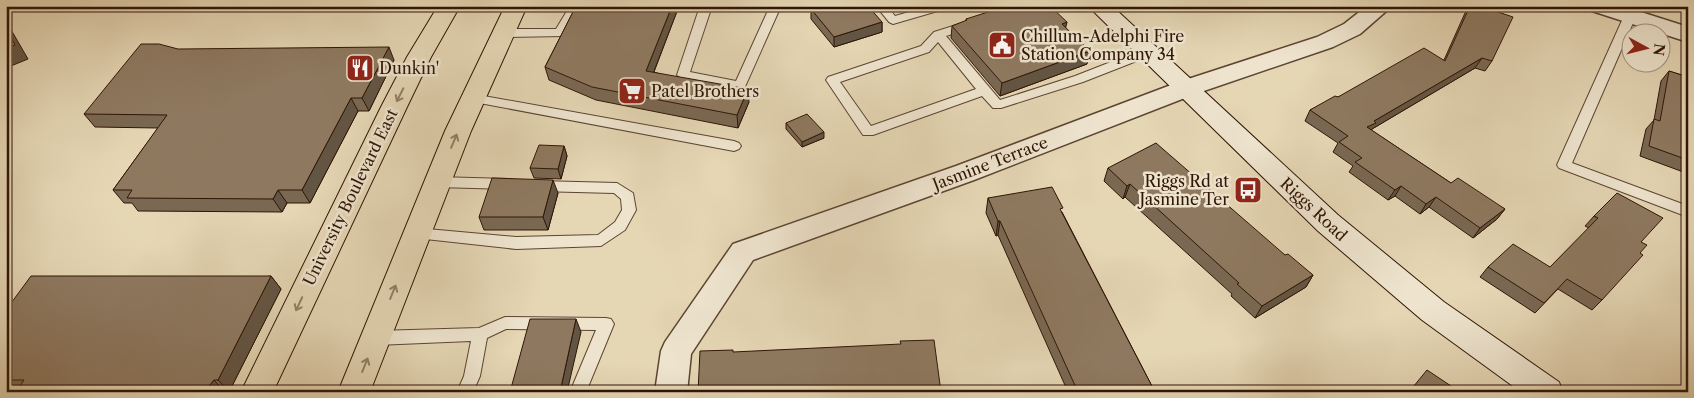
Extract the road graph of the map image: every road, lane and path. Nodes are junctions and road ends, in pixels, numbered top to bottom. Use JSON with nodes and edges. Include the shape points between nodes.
{"nodes":[{"id":1,"x":449,"y":6,"type":"edge"},
{"id":2,"x":516,"y":6,"type":"edge"},
{"id":3,"x":576,"y":6,"type":"edge"},
{"id":4,"x":706,"y":6,"type":"edge"},
{"id":5,"x":776,"y":6,"type":"edge"},
{"id":6,"x":881,"y":6,"type":"edge"},
{"id":7,"x":944,"y":6,"type":"edge"},
{"id":8,"x":1098,"y":6,"type":"edge"},
{"id":9,"x":1381,"y":6,"type":"edge"},
{"id":10,"x":1600,"y":6,"type":"edge"},
{"id":11,"x":1630,"y":16,"type":"junction"},
{"id":12,"x":976,"y":23,"type":"edge"},
{"id":13,"x":503,"y":33,"type":"junction"},
{"id":14,"x":938,"y":35,"type":"junction"},
{"id":15,"x":1688,"y":35,"type":"edge"},
{"id":16,"x":1148,"y":52,"type":"junction"},
{"id":17,"x":1187,"y":88,"type":"junction"},
{"id":18,"x":985,"y":90,"type":"junction"},
{"id":19,"x":473,"y":98,"type":"junction"},
{"id":20,"x":734,"y":146,"type":"dead end"},
{"id":21,"x":437,"y":182,"type":"junction"},
{"id":22,"x":1688,"y":212,"type":"edge"},
{"id":23,"x":416,"y":234,"type":"junction"},
{"id":24,"x":480,"y":334,"type":"junction"},
{"id":25,"x":376,"y":338,"type":"junction"},
{"id":26,"x":257,"y":392,"type":"edge"},
{"id":27,"x":354,"y":392,"type":"edge"},
{"id":28,"x":465,"y":392,"type":"edge"},
{"id":29,"x":578,"y":392,"type":"edge"},
{"id":30,"x":671,"y":392,"type":"edge"},
{"id":31,"x":1547,"y":392,"type":"edge"}],
"edges":[{"from":1,"to":26,"type":"main road","name":"University Boulevard East","one_way":true,"via":[[398,98]]},
{"from":2,"to":13,"type":"main road"},
{"from":3,"to":13,"type":"lane","via":[[560,33]]},
{"from":4,"to":5,"type":"lane","via":[[683,75],[740,86]]},
{"from":6,"to":7,"type":"lane","via":[[894,20]]},
{"from":8,"to":16,"type":"main road","name":"Riggs Road"},
{"from":9,"to":17,"type":"street","name":"Jasmine Terrace","via":[[1352,29],[1325,42]]},
{"from":10,"to":11,"type":"street"},
{"from":11,"to":15,"type":"street"},
{"from":11,"to":22,"type":"lane","via":[[1564,165]]},
{"from":12,"to":14,"type":"lane"},
{"from":13,"to":19,"type":"main road"},
{"from":14,"to":18,"type":"lane"},
{"from":14,"to":18,"type":"lane","via":[[925,49],[832,80],[868,132]]},
{"from":16,"to":17,"type":"main road","name":"Riggs Road"},
{"from":16,"to":18,"type":"lane","via":[[1079,79],[997,105]]},
{"from":17,"to":30,"type":"street","name":"Jasmine Terrace","via":[[964,174],[743,252],[676,351]]},
{"from":17,"to":31,"type":"main road","name":"Riggs Road","via":[[1328,224],[1386,273],[1447,322]]},
{"from":19,"to":20,"type":"lane"},
{"from":21,"to":19,"type":"main road","one_way":true},
{"from":21,"to":23,"type":"main road"},
{"from":21,"to":23,"type":"lane","via":[[617,188],[628,197],[629,210],[620,226],[601,240],[516,243]]},
{"from":25,"to":23,"type":"main road","one_way":true},
{"from":24,"to":25,"type":"lane"},
{"from":24,"to":28,"type":"lane","via":[[472,376]]},
{"from":24,"to":29,"type":"lane","via":[[505,323],[606,324]]},
{"from":27,"to":25,"type":"main road","one_way":true}]}
